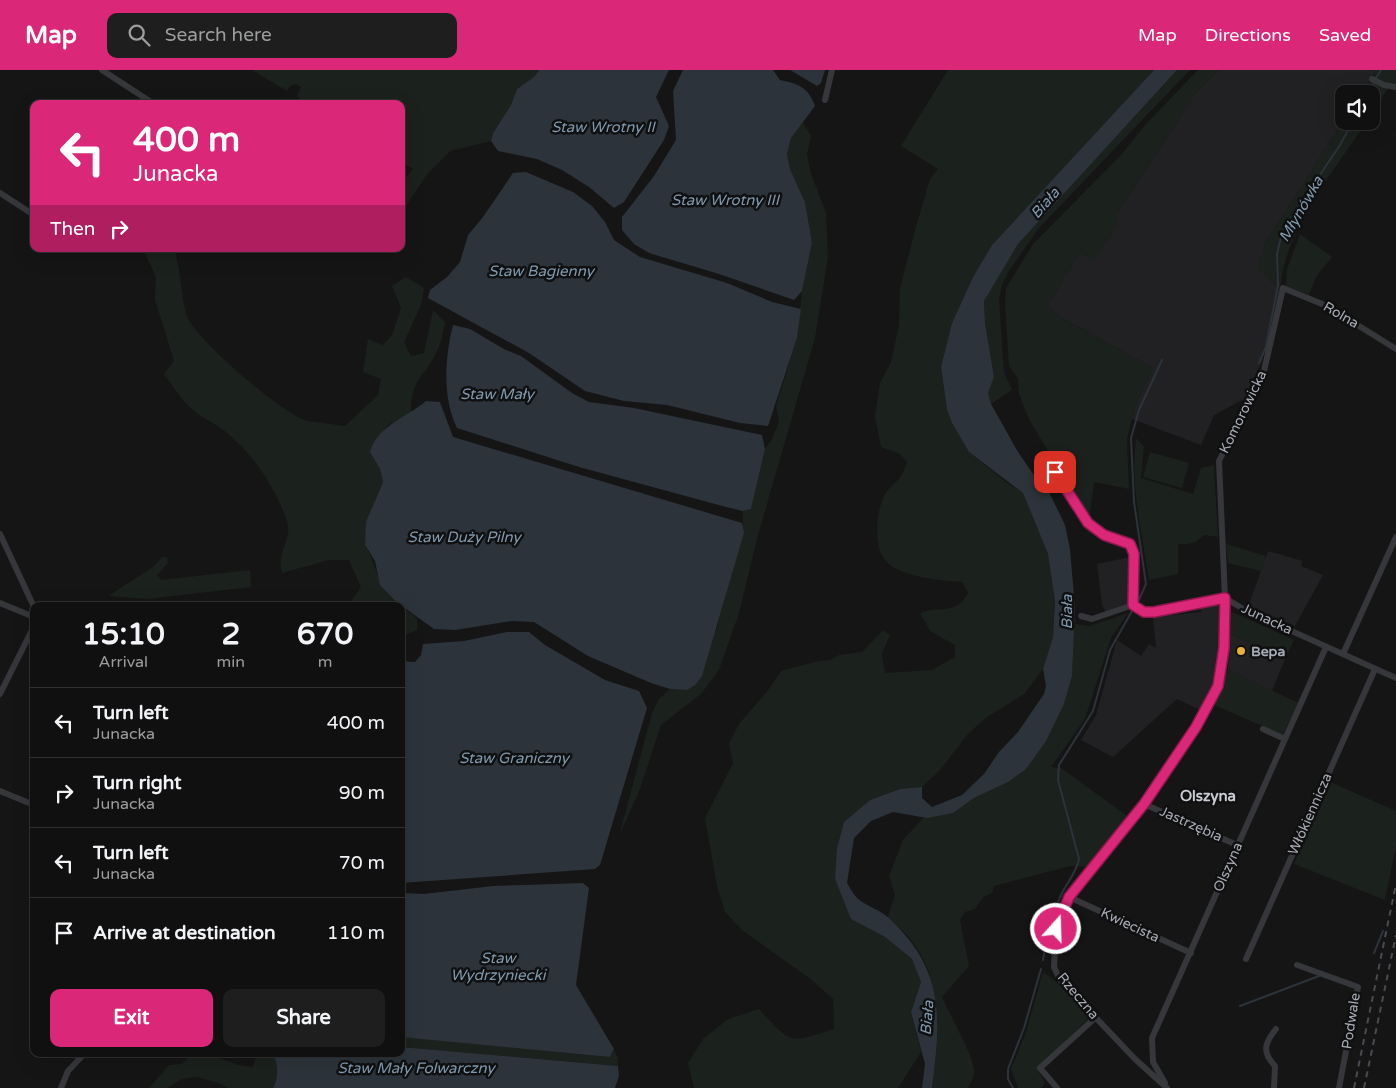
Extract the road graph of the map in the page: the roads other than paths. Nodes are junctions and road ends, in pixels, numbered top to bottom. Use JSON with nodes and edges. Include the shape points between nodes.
{"nodes":[{"id":1,"x":102,"y":70,"type":"edge"},
{"id":2,"x":832,"y":70,"type":"edge"},
{"id":3,"x":1372,"y":79,"type":"dead end"},
{"id":4,"x":1396,"y":87,"type":"edge"},
{"id":5,"x":148,"y":100,"type":"edge"},
{"id":6,"x":825,"y":100,"type":"dead end"},
{"id":7,"x":0,"y":193,"type":"edge"},
{"id":8,"x":30,"y":212,"type":"edge"},
{"id":9,"x":1283,"y":288,"type":"joint"},
{"id":10,"x":1396,"y":348,"type":"edge"},
{"id":11,"x":1055,"y":472,"type":"dead end"},
{"id":12,"x":0,"y":534,"type":"edge"},
{"id":13,"x":1396,"y":537,"type":"edge"},
{"id":14,"x":1225,"y":598,"type":"junction"},
{"id":15,"x":32,"y":602,"type":"edge"},
{"id":16,"x":0,"y":603,"type":"edge"},
{"id":17,"x":1133,"y":605,"type":"junction"},
{"id":18,"x":30,"y":615,"type":"edge"},
{"id":19,"x":1081,"y":616,"type":"dead end"},
{"id":20,"x":30,"y":634,"type":"edge"},
{"id":21,"x":1326,"y":647,"type":"junction"},
{"id":22,"x":1343,"y":654,"type":"junction"},
{"id":23,"x":1375,"y":670,"type":"junction"},
{"id":24,"x":1396,"y":678,"type":"edge"},
{"id":25,"x":0,"y":694,"type":"edge"},
{"id":26,"x":1262,"y":729,"type":"dead end"},
{"id":27,"x":1285,"y":739,"type":"junction"},
{"id":28,"x":0,"y":791,"type":"edge"},
{"id":29,"x":30,"y":803,"type":"edge"},
{"id":30,"x":1144,"y":804,"type":"junction"},
{"id":31,"x":1237,"y":845,"type":"junction"},
{"id":32,"x":1069,"y":897,"type":"junction"},
{"id":33,"x":1191,"y":953,"type":"junction"},
{"id":34,"x":1246,"y":959,"type":"dead end"},
{"id":35,"x":1297,"y":965,"type":"dead end"},
{"id":36,"x":1095,"y":1018,"type":"junction"},
{"id":37,"x":1276,"y":1029,"type":"dead end"},
{"id":38,"x":81,"y":1057,"type":"edge"},
{"id":39,"x":61,"y":1088,"type":"edge"},
{"id":40,"x":1057,"y":1088,"type":"edge"},
{"id":41,"x":1168,"y":1088,"type":"edge"},
{"id":42,"x":1274,"y":1088,"type":"edge"},
{"id":43,"x":1340,"y":1088,"type":"edge"}],
"edges":[{"from":1,"to":5,"type":"street"},
{"from":2,"to":6,"type":"street"},
{"from":3,"to":4,"type":"street"},
{"from":7,"to":8,"type":"street"},
{"from":9,"to":10,"type":"street","name":"Rolna","via":[[1327,306]]},
{"from":9,"to":14,"type":"street","name":"Komorowicka","via":[[1264,371],[1219,461]]},
{"from":11,"to":17,"type":"street","via":[[1091,526],[1104,535],[1130,544],[1134,554]]},
{"from":12,"to":15,"type":"street"},
{"from":13,"to":22,"type":"street"},
{"from":14,"to":17,"type":"street","name":"Junacka","via":[[1154,612],[1144,612]]},
{"from":14,"to":21,"type":"street","name":"Junacka"},
{"from":14,"to":30,"type":"street","name":"Rzeczna","via":[[1224,648],[1218,686],[1196,727]]},
{"from":16,"to":18,"type":"street"},
{"from":17,"to":19,"type":"street","via":[[1092,619]]},
{"from":20,"to":25,"type":"street"},
{"from":21,"to":22,"type":"street","name":"Junacka"},
{"from":21,"to":27,"type":"street","name":"Olszyna"},
{"from":22,"to":23,"type":"street","name":"Junacka"},
{"from":23,"to":24,"type":"street","name":"Junacka"},
{"from":23,"to":34,"type":"street","name":"Włókiennicza"},
{"from":26,"to":27,"type":"street"},
{"from":27,"to":31,"type":"street","name":"Olszyna"},
{"from":28,"to":29,"type":"street"},
{"from":30,"to":31,"type":"street","name":"Jastrzębia"},
{"from":30,"to":32,"type":"street","name":"Rzeczna"},
{"from":31,"to":33,"type":"street","name":"Olszyna"},
{"from":32,"to":33,"type":"street","name":"Kwiecista"},
{"from":32,"to":36,"type":"street","name":"Rzeczna","via":[[1056,929],[1054,967],[1060,980]]},
{"from":33,"to":41,"type":"street","name":"Olszyna","via":[[1152,1038],[1153,1062]]},
{"from":35,"to":43,"type":"street","name":"Podwale","via":[[1358,987]]},
{"from":36,"to":40,"type":"street","via":[[1040,1068]]},
{"from":36,"to":41,"type":"street","name":"Rzeczna"},
{"from":37,"to":42,"type":"street","via":[[1264,1049],[1275,1066]]},
{"from":38,"to":39,"type":"street","via":[[68,1071]]}]}
